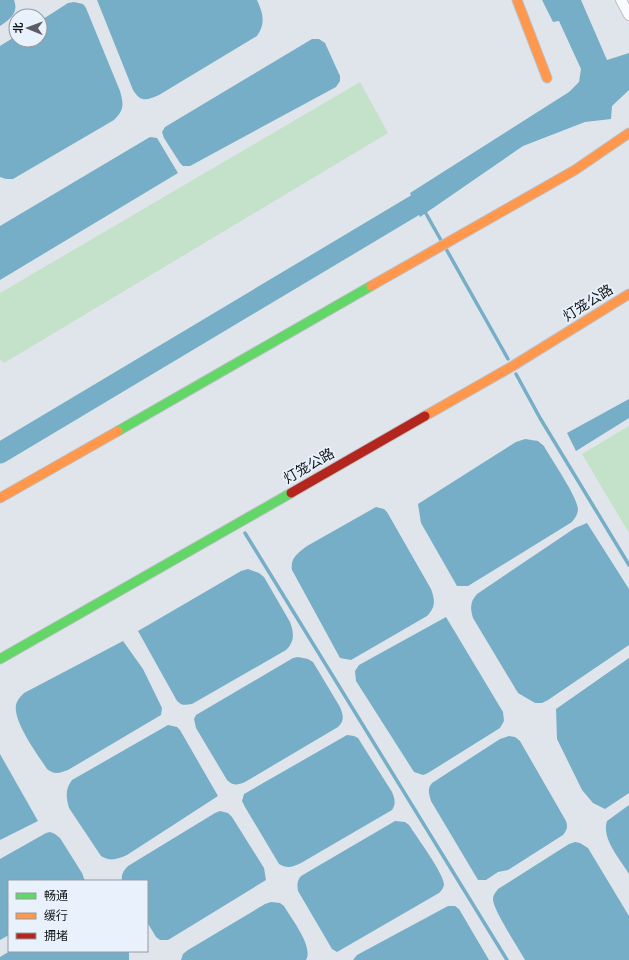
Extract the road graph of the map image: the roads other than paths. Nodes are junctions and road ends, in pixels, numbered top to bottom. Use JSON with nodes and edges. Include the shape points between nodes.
{"nodes":[{"id":1,"x":517,"y":0,"type":"edge"},
{"id":2,"x":621,"y":0,"type":"edge"},
{"id":3,"x":629,"y":15,"type":"edge"},
{"id":4,"x":547,"y":78,"type":"dead end"},
{"id":5,"x":629,"y":132,"type":"edge"},
{"id":6,"x":629,"y":294,"type":"edge"},
{"id":7,"x":0,"y":498,"type":"edge"},
{"id":8,"x":0,"y":659,"type":"edge"}],
"edges":[{"from":1,"to":4,"type":"street"},
{"from":2,"to":3,"type":"street"},
{"from":5,"to":7,"type":"street","via":[[575,170]]},
{"from":6,"to":8,"type":"street","name":"灯笼公路","via":[[511,367]]}]}
